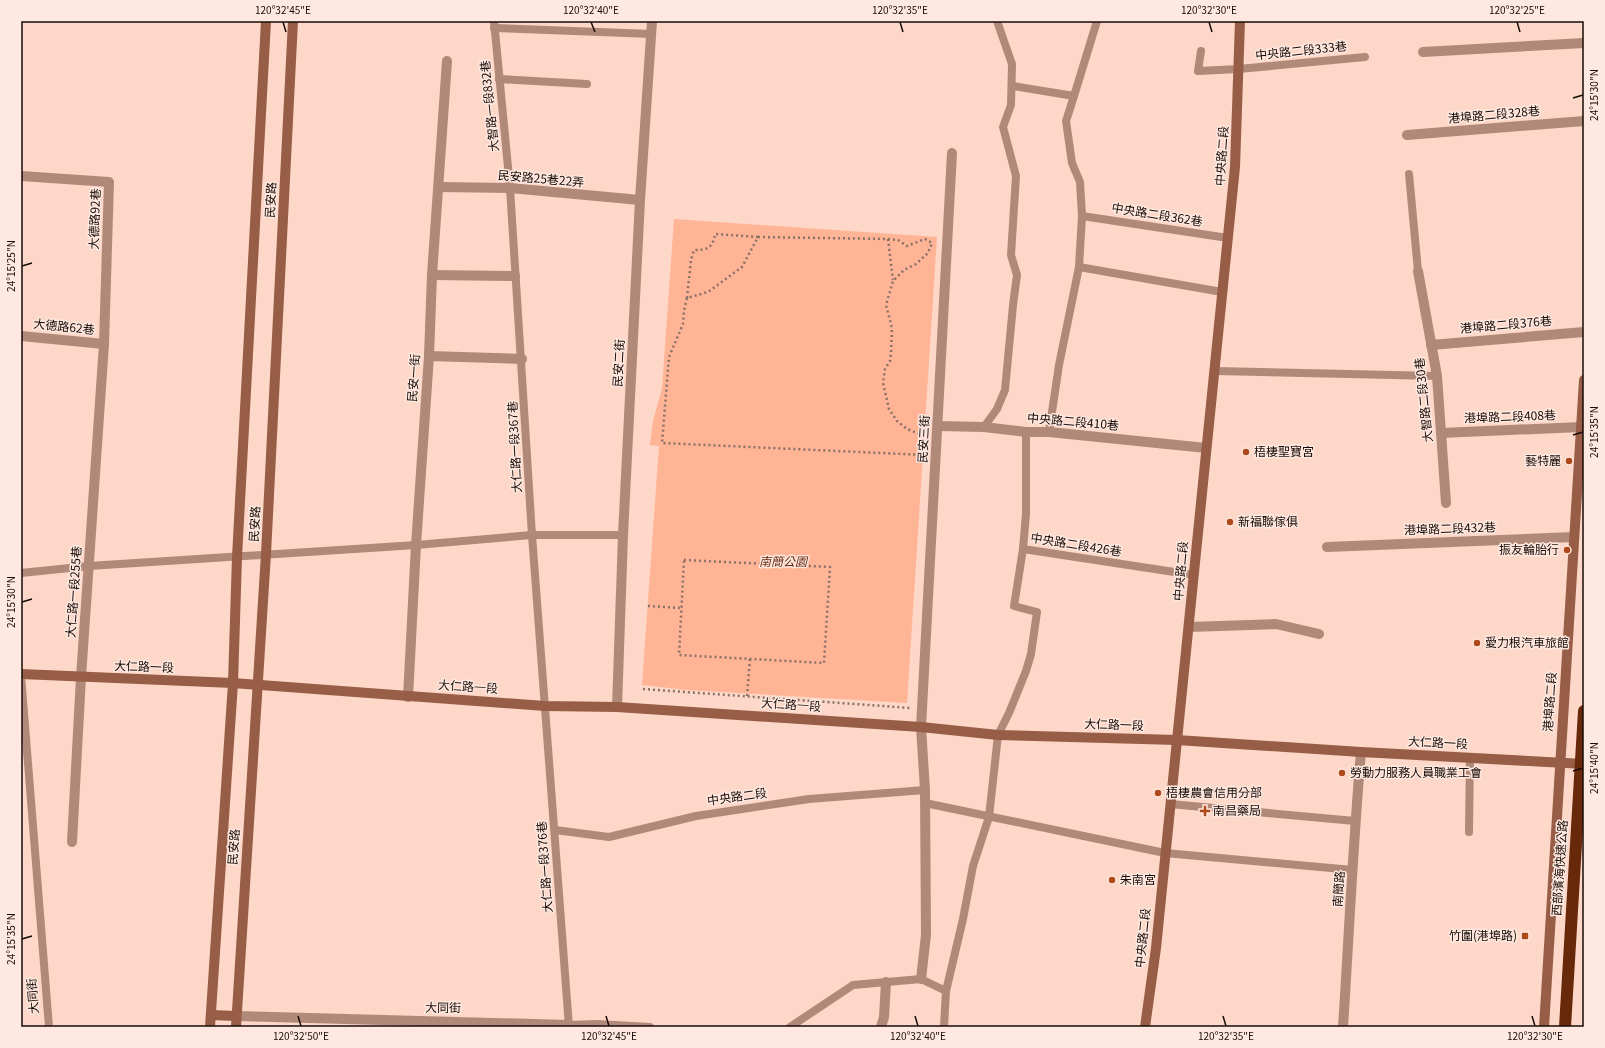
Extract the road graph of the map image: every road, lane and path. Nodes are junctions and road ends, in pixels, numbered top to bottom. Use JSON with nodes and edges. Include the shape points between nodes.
{"nodes":[{"id":1,"x":266,"y":21,"type":"edge"},
{"id":2,"x":293,"y":21,"type":"edge"},
{"id":3,"x":652,"y":21,"type":"edge"},
{"id":4,"x":997,"y":21,"type":"edge"},
{"id":5,"x":1097,"y":21,"type":"edge"},
{"id":6,"x":1240,"y":21,"type":"edge"},
{"id":7,"x":494,"y":24,"type":"edge"},
{"id":8,"x":652,"y":34,"type":"junction"},
{"id":9,"x":1584,"y":43,"type":"edge"},
{"id":10,"x":1201,"y":51,"type":"dead end"},
{"id":11,"x":1423,"y":52,"type":"dead end"},
{"id":12,"x":1365,"y":57,"type":"dead end"},
{"id":13,"x":447,"y":61,"type":"dead end"},
{"id":14,"x":1239,"y":69,"type":"junction"},
{"id":15,"x":499,"y":79,"type":"junction"},
{"id":16,"x":587,"y":84,"type":"dead end"},
{"id":17,"x":1013,"y":86,"type":"junction"},
{"id":18,"x":1074,"y":96,"type":"junction"},
{"id":19,"x":1584,"y":121,"type":"edge"},
{"id":20,"x":1407,"y":135,"type":"dead end"},
{"id":21,"x":952,"y":153,"type":"dead end"},
{"id":22,"x":1409,"y":174,"type":"dead end"},
{"id":23,"x":21,"y":176,"type":"edge"},
{"id":24,"x":439,"y":187,"type":"junction"},
{"id":25,"x":510,"y":188,"type":"junction"},
{"id":26,"x":640,"y":200,"type":"junction"},
{"id":27,"x":1082,"y":216,"type":"junction"},
{"id":28,"x":758,"y":237,"type":"junction"},
{"id":29,"x":1228,"y":238,"type":"junction"},
{"id":30,"x":888,"y":239,"type":"junction"},
{"id":31,"x":1079,"y":267,"type":"junction"},
{"id":32,"x":1418,"y":271,"type":"joint"},
{"id":33,"x":432,"y":274,"type":"junction"},
{"id":34,"x":515,"y":276,"type":"junction"},
{"id":35,"x":893,"y":281,"type":"junction"},
{"id":36,"x":1222,"y":292,"type":"junction"},
{"id":37,"x":687,"y":298,"type":"junction"},
{"id":38,"x":1584,"y":332,"type":"edge"},
{"id":39,"x":21,"y":336,"type":"edge"},
{"id":40,"x":104,"y":344,"type":"junction"},
{"id":41,"x":1431,"y":345,"type":"junction"},
{"id":42,"x":429,"y":356,"type":"junction"},
{"id":43,"x":522,"y":359,"type":"junction"},
{"id":44,"x":1215,"y":371,"type":"junction"},
{"id":45,"x":1437,"y":376,"type":"junction"},
{"id":46,"x":1584,"y":380,"type":"edge"},
{"id":47,"x":938,"y":426,"type":"junction"},
{"id":48,"x":984,"y":427,"type":"junction"},
{"id":49,"x":1581,"y":427,"type":"junction"},
{"id":50,"x":1026,"y":432,"type":"junction"},
{"id":51,"x":1049,"y":432,"type":"junction"},
{"id":52,"x":1442,"y":433,"type":"junction"},
{"id":53,"x":932,"y":437,"type":"dead end"},
{"id":54,"x":1206,"y":448,"type":"junction"},
{"id":55,"x":931,"y":456,"type":"dead end"},
{"id":56,"x":1446,"y":503,"type":"dead end"},
{"id":57,"x":532,"y":535,"type":"junction"},
{"id":58,"x":623,"y":535,"type":"junction"},
{"id":59,"x":1574,"y":538,"type":"junction"},
{"id":60,"x":416,"y":545,"type":"junction"},
{"id":61,"x":1327,"y":548,"type":"dead end"},
{"id":62,"x":1023,"y":549,"type":"junction"},
{"id":63,"x":266,"y":554,"type":"junction"},
{"id":64,"x":237,"y":557,"type":"junction"},
{"id":65,"x":89,"y":566,"type":"junction"},
{"id":66,"x":21,"y":573,"type":"edge"},
{"id":67,"x":1194,"y":575,"type":"junction"},
{"id":68,"x":648,"y":606,"type":"dead end"},
{"id":69,"x":681,"y":608,"type":"junction"},
{"id":70,"x":1189,"y":627,"type":"junction"},
{"id":71,"x":1319,"y":634,"type":"dead end"},
{"id":72,"x":750,"y":659,"type":"junction"},
{"id":73,"x":21,"y":674,"type":"edge"},
{"id":74,"x":81,"y":677,"type":"junction"},
{"id":75,"x":233,"y":683,"type":"junction"},
{"id":76,"x":258,"y":686,"type":"junction"},
{"id":77,"x":643,"y":689,"type":"dead end"},
{"id":78,"x":408,"y":696,"type":"junction"},
{"id":79,"x":747,"y":696,"type":"junction"},
{"id":80,"x":545,"y":706,"type":"junction"},
{"id":81,"x":617,"y":707,"type":"junction"},
{"id":82,"x":914,"y":708,"type":"dead end"},
{"id":83,"x":1584,"y":711,"type":"edge"},
{"id":84,"x":920,"y":727,"type":"junction"},
{"id":85,"x":998,"y":735,"type":"junction"},
{"id":86,"x":1177,"y":740,"type":"junction"},
{"id":87,"x":1361,"y":752,"type":"junction"},
{"id":88,"x":1470,"y":757,"type":"junction"},
{"id":89,"x":1559,"y":762,"type":"junction"},
{"id":90,"x":1584,"y":764,"type":"edge"},
{"id":91,"x":925,"y":790,"type":"junction"},
{"id":92,"x":925,"y":803,"type":"junction"},
{"id":93,"x":1170,"y":804,"type":"junction"},
{"id":94,"x":989,"y":817,"type":"junction"},
{"id":95,"x":1355,"y":821,"type":"junction"},
{"id":96,"x":555,"y":830,"type":"junction"},
{"id":97,"x":1469,"y":832,"type":"dead end"},
{"id":98,"x":72,"y":842,"type":"dead end"},
{"id":99,"x":1165,"y":853,"type":"junction"},
{"id":100,"x":1353,"y":870,"type":"junction"},
{"id":101,"x":921,"y":979,"type":"junction"},
{"id":102,"x":886,"y":982,"type":"junction"},
{"id":103,"x":946,"y":991,"type":"junction"},
{"id":104,"x":211,"y":1015,"type":"junction"},
{"id":105,"x":236,"y":1016,"type":"junction"},
{"id":106,"x":568,"y":1026,"type":"edge"},
{"id":107,"x":49,"y":1027,"type":"edge"},
{"id":108,"x":210,"y":1027,"type":"edge"},
{"id":109,"x":236,"y":1027,"type":"edge"},
{"id":110,"x":650,"y":1027,"type":"edge"},
{"id":111,"x":790,"y":1027,"type":"edge"},
{"id":112,"x":881,"y":1027,"type":"edge"},
{"id":113,"x":944,"y":1027,"type":"edge"},
{"id":114,"x":1145,"y":1027,"type":"edge"},
{"id":115,"x":1343,"y":1027,"type":"edge"},
{"id":116,"x":1544,"y":1027,"type":"edge"},
{"id":117,"x":1565,"y":1027,"type":"edge"}],
"edges":[{"from":1,"to":64,"type":"street","name":"民安路"},
{"from":2,"to":63,"type":"street","name":"民安路"},
{"from":3,"to":8,"type":"street","name":"民安二街"},
{"from":4,"to":17,"type":"lane","via":[[1012,64]]},
{"from":5,"to":18,"type":"lane"},
{"from":6,"to":14,"type":"street","name":"中央路二段"},
{"from":7,"to":8,"type":"lane"},
{"from":7,"to":15,"type":"lane","name":"大智路一段832巷"},
{"from":8,"to":26,"type":"street","name":"民安二街"},
{"from":9,"to":11,"type":"street"},
{"from":10,"to":14,"type":"lane","name":"中央路二段333巷","via":[[1198,71]]},
{"from":12,"to":14,"type":"lane","name":"中央路二段333巷"},
{"from":13,"to":24,"type":"street","name":"民安一街"},
{"from":14,"to":29,"type":"street","name":"中央路二段","via":[[1235,167]]},
{"from":15,"to":16,"type":"lane"},
{"from":15,"to":25,"type":"lane","name":"大智路一段832巷"},
{"from":17,"to":18,"type":"lane"},
{"from":17,"to":48,"type":"lane","via":[[1011,105],[1003,127],[1016,176],[1011,255],[1017,275],[1005,390],[997,409]]},
{"from":18,"to":27,"type":"lane","via":[[1066,121],[1072,163],[1080,182]]},
{"from":19,"to":20,"type":"street","name":"港埠路二段328巷"},
{"from":21,"to":47,"type":"street","name":"民安三街"},
{"from":22,"to":32,"type":"lane"},
{"from":23,"to":40,"type":"street","name":"大德路92巷","via":[[109,182]]},
{"from":24,"to":25,"type":"street","name":"民安路25巷22弄"},
{"from":24,"to":33,"type":"street","name":"民安一街"},
{"from":25,"to":26,"type":"street","name":"民安路25巷22弄"},
{"from":25,"to":34,"type":"lane","name":"大仁路一段367巷"},
{"from":26,"to":58,"type":"street","name":"民安二街"},
{"from":27,"to":29,"type":"lane","name":"中央路二段362巷"},
{"from":27,"to":31,"type":"lane"},
{"from":28,"to":30,"type":"path"},
{"from":28,"to":37,"type":"path","via":[[742,268],[708,292]]},
{"from":28,"to":37,"type":"path","via":[[715,234],[710,247],[694,250]]},
{"from":29,"to":36,"type":"street","name":"中央路二段"},
{"from":30,"to":35,"type":"path"},
{"from":30,"to":35,"type":"path","via":[[898,240],[907,246],[925,239],[932,243],[928,253]]},
{"from":31,"to":36,"type":"lane"},
{"from":31,"to":51,"type":"lane","via":[[1059,365]]},
{"from":32,"to":41,"type":"street","name":"大智路二段30巷"},
{"from":33,"to":34,"type":"street"},
{"from":33,"to":42,"type":"street","name":"民安一街"},
{"from":34,"to":43,"type":"lane","name":"大仁路一段367巷"},
{"from":35,"to":53,"type":"path","via":[[886,305],[892,328],[891,353],[883,383],[889,410],[907,429]]},
{"from":36,"to":44,"type":"street","name":"中央路二段"},
{"from":37,"to":55,"type":"path","via":[[684,324],[669,357],[662,442]]},
{"from":38,"to":41,"type":"street","name":"港埠路二段376巷"},
{"from":39,"to":40,"type":"street","name":"大德路62巷"},
{"from":40,"to":65,"type":"street","name":"大仁路一段255巷"},
{"from":41,"to":45,"type":"street","name":"大智路二段30巷"},
{"from":42,"to":43,"type":"street"},
{"from":42,"to":60,"type":"street","name":"民安一街"},
{"from":43,"to":57,"type":"lane","name":"大仁路一段367巷"},
{"from":44,"to":45,"type":"lane"},
{"from":44,"to":54,"type":"street","name":"中央路二段"},
{"from":45,"to":52,"type":"street","name":"大智路二段30巷"},
{"from":46,"to":49,"type":"street","name":"港埠路二段"},
{"from":47,"to":48,"type":"street","name":"中央路二段410巷"},
{"from":47,"to":84,"type":"street","name":"民安三街"},
{"from":48,"to":50,"type":"street","name":"中央路二段410巷"},
{"from":49,"to":52,"type":"street","name":"港埠路二段408巷"},
{"from":49,"to":59,"type":"street","name":"港埠路二段"},
{"from":50,"to":51,"type":"street","name":"中央路二段410巷"},
{"from":50,"to":62,"type":"lane","name":"中央路二段426巷","via":[[1026,514]]},
{"from":51,"to":54,"type":"street","name":"中央路二段410巷"},
{"from":52,"to":56,"type":"street","name":"大智路二段30巷"},
{"from":54,"to":67,"type":"street","name":"中央路二段"},
{"from":57,"to":58,"type":"lane"},
{"from":57,"to":60,"type":"lane"},
{"from":57,"to":80,"type":"lane","name":"大仁路一段367巷"},
{"from":58,"to":81,"type":"street","name":"民安二街"},
{"from":59,"to":61,"type":"street","name":"港埠路二段432巷"},
{"from":59,"to":89,"type":"street","name":"港埠路二段"},
{"from":60,"to":63,"type":"lane"},
{"from":60,"to":78,"type":"street","name":"民安一街"},
{"from":62,"to":67,"type":"lane","name":"中央路二段426巷"},
{"from":62,"to":85,"type":"lane","via":[[1014,606],[1036,612],[1033,640],[1026,671]]},
{"from":63,"to":64,"type":"lane"},
{"from":63,"to":76,"type":"street","name":"民安路"},
{"from":64,"to":65,"type":"lane"},
{"from":64,"to":75,"type":"street","name":"民安路"},
{"from":65,"to":66,"type":"lane"},
{"from":65,"to":74,"type":"street","name":"大仁路一段255巷"},
{"from":67,"to":70,"type":"street","name":"中央路二段"},
{"from":68,"to":69,"type":"path"},
{"from":69,"to":72,"type":"path","via":[[679,655]]},
{"from":69,"to":72,"type":"path","via":[[684,560],[830,567],[824,663]]},
{"from":70,"to":71,"type":"street","via":[[1276,624]]},
{"from":70,"to":86,"type":"street","name":"中央路二段"},
{"from":72,"to":79,"type":"path"},
{"from":73,"to":74,"type":"street","name":"大仁路一段"},
{"from":73,"to":107,"type":"lane","name":"大同街"},
{"from":74,"to":75,"type":"street","name":"大仁路一段"},
{"from":74,"to":98,"type":"street","name":"大仁路一段255巷"},
{"from":75,"to":76,"type":"street","name":"大仁路一段"},
{"from":75,"to":104,"type":"street","name":"民安路"},
{"from":76,"to":78,"type":"street","name":"大仁路一段"},
{"from":76,"to":105,"type":"street","name":"民安路"},
{"from":77,"to":79,"type":"path"},
{"from":78,"to":80,"type":"street","name":"大仁路一段"},
{"from":79,"to":82,"type":"path"},
{"from":80,"to":81,"type":"street","name":"大仁路一段"},
{"from":80,"to":96,"type":"lane","name":"大仁路一段376巷"},
{"from":81,"to":84,"type":"street","name":"大仁路一段"},
{"from":83,"to":117,"type":"highway","name":"西部濱海快速公路","bridge":true},
{"from":84,"to":85,"type":"street","name":"大仁路一段"},
{"from":84,"to":91,"type":"street"},
{"from":85,"to":86,"type":"street","name":"大仁路一段"},
{"from":85,"to":94,"type":"lane"},
{"from":86,"to":87,"type":"street","name":"大仁路一段"},
{"from":86,"to":93,"type":"street","name":"中央路二段"},
{"from":87,"to":88,"type":"street","name":"大仁路一段"},
{"from":87,"to":95,"type":"street","name":"南簡路"},
{"from":88,"to":89,"type":"street","name":"大仁路一段"},
{"from":88,"to":97,"type":"lane"},
{"from":89,"to":90,"type":"street","name":"大仁路一段"},
{"from":89,"to":116,"type":"street","name":"港埠路二段"},
{"from":91,"to":92,"type":"street"},
{"from":91,"to":96,"type":"lane","name":"中央路二段","via":[[809,799],[696,816],[609,837]]},
{"from":92,"to":94,"type":"lane"},
{"from":92,"to":101,"type":"street","via":[[926,935]]},
{"from":93,"to":95,"type":"lane"},
{"from":93,"to":99,"type":"street","name":"中央路二段"},
{"from":94,"to":99,"type":"lane"},
{"from":94,"to":103,"type":"lane","via":[[973,866]]},
{"from":95,"to":100,"type":"street","name":"南簡路"},
{"from":96,"to":106,"type":"lane","name":"大仁路一段376巷"},
{"from":99,"to":100,"type":"lane"},
{"from":99,"to":114,"type":"street","name":"中央路二段"},
{"from":100,"to":115,"type":"street","name":"南簡路"},
{"from":101,"to":102,"type":"lane"},
{"from":101,"to":103,"type":"lane"},
{"from":102,"to":111,"type":"lane","via":[[853,985]]},
{"from":102,"to":112,"type":"street"},
{"from":103,"to":113,"type":"lane"},
{"from":104,"to":105,"type":"street"},
{"from":104,"to":108,"type":"street","name":"民安路"},
{"from":105,"to":106,"type":"street","name":"大同街"},
{"from":105,"to":109,"type":"street","name":"民安路"},
{"from":106,"to":110,"type":"lane","name":"大同街","via":[[596,1024]]}]}
